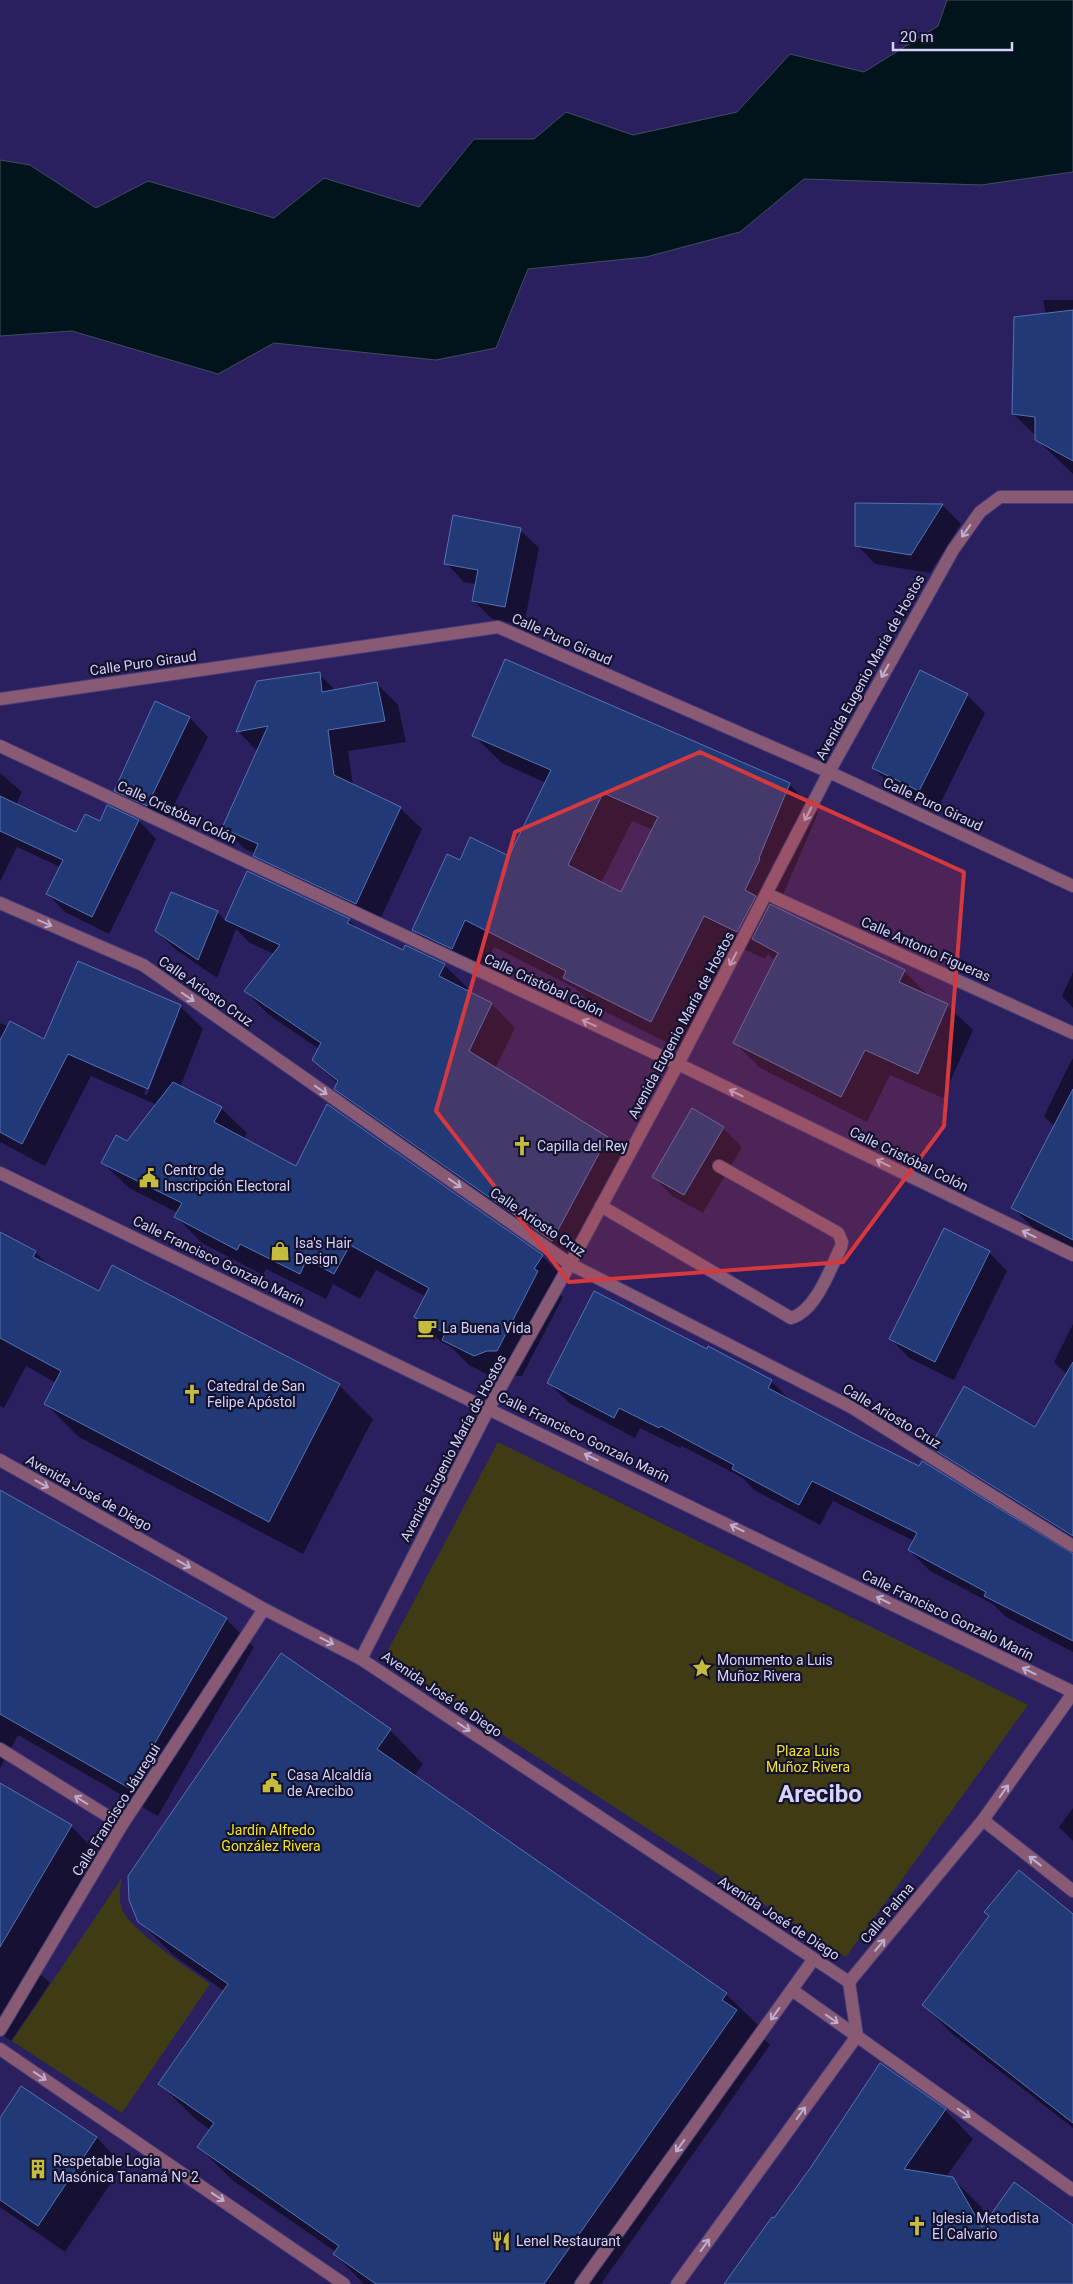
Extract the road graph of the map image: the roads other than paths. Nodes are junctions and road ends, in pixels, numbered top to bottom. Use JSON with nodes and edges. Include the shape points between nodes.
{"nodes":[{"id":1,"x":1073,"y":497,"type":"edge"},
{"id":2,"x":0,"y":699,"type":"edge"},
{"id":3,"x":0,"y":746,"type":"edge"},
{"id":4,"x":829,"y":772,"type":"junction"},
{"id":5,"x":1073,"y":886,"type":"edge"},
{"id":6,"x":767,"y":894,"type":"junction"},
{"id":7,"x":0,"y":903,"type":"edge"},
{"id":8,"x":1073,"y":1033,"type":"edge"},
{"id":9,"x":678,"y":1064,"type":"junction"},
{"id":10,"x":719,"y":1166,"type":"dead end"},
{"id":11,"x":0,"y":1173,"type":"edge"},
{"id":12,"x":601,"y":1206,"type":"junction"},
{"id":13,"x":1073,"y":1255,"type":"edge"},
{"id":14,"x":570,"y":1264,"type":"junction"},
{"id":15,"x":489,"y":1408,"type":"junction"},
{"id":16,"x":0,"y":1460,"type":"edge"},
{"id":17,"x":1073,"y":1546,"type":"edge"},
{"id":18,"x":264,"y":1609,"type":"junction"},
{"id":19,"x":361,"y":1659,"type":"junction"},
{"id":20,"x":1073,"y":1692,"type":"edge"},
{"id":21,"x":0,"y":1749,"type":"edge"},
{"id":22,"x":983,"y":1820,"type":"junction"},
{"id":23,"x":122,"y":1826,"type":"junction"},
{"id":24,"x":1073,"y":1891,"type":"edge"},
{"id":25,"x":813,"y":1960,"type":"junction"},
{"id":26,"x":849,"y":1982,"type":"junction"},
{"id":27,"x":792,"y":1990,"type":"junction"},
{"id":28,"x":0,"y":2030,"type":"edge"},
{"id":29,"x":857,"y":2036,"type":"junction"},
{"id":30,"x":0,"y":2049,"type":"edge"},
{"id":31,"x":1073,"y":2190,"type":"edge"},
{"id":32,"x":344,"y":2284,"type":"edge"},
{"id":33,"x":581,"y":2284,"type":"edge"},
{"id":34,"x":677,"y":2284,"type":"edge"}],
"edges":[{"from":1,"to":4,"type":"street","name":"Avenida Eugenio María de Hostos","one_way":true,"via":[[1000,497],[980,512],[953,550]]},
{"from":2,"to":4,"type":"street","name":"Calle Puro Giraud","via":[[498,627]]},
{"from":9,"to":3,"type":"street","name":"Calle Cristóbal Colón","one_way":true},
{"from":4,"to":5,"type":"street","name":"Calle Puro Giraud"},
{"from":4,"to":6,"type":"street","name":"Avenida Eugenio María de Hostos","one_way":true},
{"from":6,"to":8,"type":"street","name":"Calle Antonio Figueras"},
{"from":6,"to":9,"type":"street","name":"Avenida Eugenio María de Hostos","one_way":true},
{"from":7,"to":14,"type":"street","name":"Calle Ariosto Cruz","one_way":true,"via":[[143,965]]},
{"from":9,"to":12,"type":"street","name":"Avenida Eugenio María de Hostos"},
{"from":13,"to":9,"type":"street","name":"Calle Cristóbal Colón","one_way":true},
{"from":10,"to":12,"type":"street","via":[[838,1233],[841,1247],[811,1306],[801,1315],[791,1318]]},
{"from":11,"to":15,"type":"street","name":"Calle Francisco Gonzalo Marín"},
{"from":12,"to":14,"type":"street","name":"Avenida Eugenio María de Hostos"},
{"from":14,"to":15,"type":"street","name":"Avenida Eugenio María de Hostos"},
{"from":14,"to":17,"type":"street","name":"Calle Ariosto Cruz","via":[[851,1407]]},
{"from":15,"to":19,"type":"street","name":"Avenida Eugenio María de Hostos"},
{"from":20,"to":15,"type":"street","name":"Calle Francisco Gonzalo Marín","one_way":true},
{"from":16,"to":18,"type":"street","name":"Avenida José de Diego","one_way":true},
{"from":18,"to":19,"type":"street","name":"Avenida José de Diego","one_way":true},
{"from":18,"to":23,"type":"street","name":"Calle Francisco Jáuregui"},
{"from":19,"to":25,"type":"street","name":"Avenida José de Diego","one_way":true},
{"from":22,"to":20,"type":"street","name":"Calle Palma","one_way":true},
{"from":23,"to":21,"type":"street","one_way":true},
{"from":24,"to":22,"type":"street","one_way":true},
{"from":26,"to":22,"type":"street","name":"Calle Palma","one_way":true},
{"from":23,"to":28,"type":"street","name":"Calle Francisco Jáuregui"},
{"from":25,"to":26,"type":"street","name":"Avenida José de Diego"},
{"from":25,"to":27,"type":"street"},
{"from":26,"to":29,"type":"street"},
{"from":27,"to":29,"type":"street","one_way":true},
{"from":27,"to":33,"type":"street","one_way":true},
{"from":29,"to":31,"type":"street","one_way":true},
{"from":34,"to":29,"type":"street","one_way":true},
{"from":30,"to":32,"type":"street","one_way":true}]}
